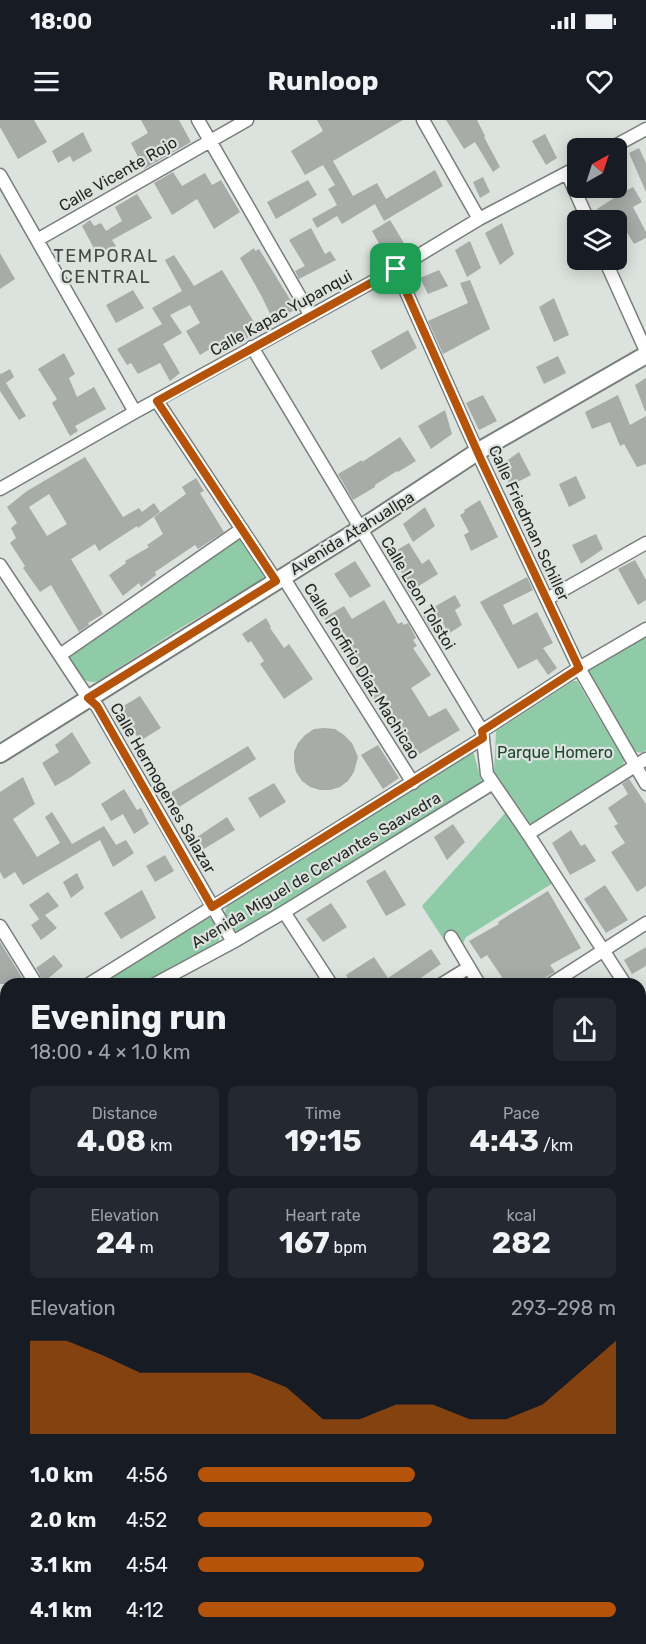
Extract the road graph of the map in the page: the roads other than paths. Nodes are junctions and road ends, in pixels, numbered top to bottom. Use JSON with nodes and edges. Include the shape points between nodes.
{"nodes":[{"id":1,"x":198,"y":120,"type":"edge"},
{"id":2,"x":248,"y":120,"type":"edge"},
{"id":3,"x":423,"y":120,"type":"edge"},
{"id":4,"x":646,"y":129,"type":"edge"},
{"id":5,"x":627,"y":139,"type":"edge"},
{"id":6,"x":210,"y":141,"type":"junction"},
{"id":7,"x":567,"y":173,"type":"edge"},
{"id":8,"x":0,"y":175,"type":"edge"},
{"id":9,"x":479,"y":219,"type":"junction"},
{"id":10,"x":37,"y":240,"type":"junction"},
{"id":11,"x":396,"y":269,"type":"junction"},
{"id":12,"x":610,"y":270,"type":"edge"},
{"id":13,"x":311,"y":316,"type":"junction"},
{"id":14,"x":252,"y":347,"type":"junction"},
{"id":15,"x":646,"y":353,"type":"edge"},
{"id":16,"x":157,"y":401,"type":"junction"},
{"id":17,"x":135,"y":412,"type":"junction"},
{"id":18,"x":477,"y":452,"type":"junction"},
{"id":19,"x":0,"y":489,"type":"edge"},
{"id":20,"x":242,"y":529,"type":"junction"},
{"id":21,"x":360,"y":529,"type":"junction"},
{"id":22,"x":646,"y":543,"type":"edge"},
{"id":23,"x":0,"y":565,"type":"edge"},
{"id":24,"x":279,"y":579,"type":"junction"},
{"id":25,"x":547,"y":600,"type":"junction"},
{"id":26,"x":646,"y":629,"type":"edge"},
{"id":27,"x":60,"y":655,"type":"junction"},
{"id":28,"x":579,"y":668,"type":"junction"},
{"id":29,"x":88,"y":698,"type":"junction"},
{"id":30,"x":483,"y":735,"type":"junction"},
{"id":31,"x":0,"y":754,"type":"edge"},
{"id":32,"x":646,"y":759,"type":"edge"},
{"id":33,"x":634,"y":766,"type":"junction"},
{"id":34,"x":413,"y":783,"type":"junction"},
{"id":35,"x":493,"y":783,"type":"junction"},
{"id":36,"x":646,"y":784,"type":"edge"},
{"id":37,"x":528,"y":834,"type":"junction"},
{"id":38,"x":212,"y":907,"type":"junction"},
{"id":39,"x":284,"y":912,"type":"junction"},
{"id":40,"x":646,"y":923,"type":"edge"},
{"id":41,"x":0,"y":926,"type":"edge"},
{"id":42,"x":451,"y":937,"type":"dead end"},
{"id":43,"x":233,"y":942,"type":"junction"},
{"id":44,"x":603,"y":950,"type":"junction"},
{"id":45,"x":468,"y":968,"type":"junction"},
{"id":46,"x":32,"y":978,"type":"edge"},
{"id":47,"x":99,"y":978,"type":"edge"},
{"id":48,"x":167,"y":978,"type":"edge"},
{"id":49,"x":327,"y":978,"type":"edge"},
{"id":50,"x":452,"y":978,"type":"edge"},
{"id":51,"x":475,"y":978,"type":"edge"},
{"id":52,"x":560,"y":978,"type":"edge"},
{"id":53,"x":621,"y":978,"type":"edge"}],
"edges":[{"from":1,"to":6,"type":"street"},
{"from":2,"to":6,"type":"street","name":"Calle Vicente Rojo"},
{"from":3,"to":9,"type":"street"},
{"from":4,"to":5,"type":"street"},
{"from":6,"to":10,"type":"street","name":"Calle Vicente Rojo"},
{"from":6,"to":13,"type":"street"},
{"from":7,"to":9,"type":"street","name":"Calle Kapac Yupanqui"},
{"from":8,"to":10,"type":"street"},
{"from":9,"to":11,"type":"street","name":"Calle Kapac Yupanqui"},
{"from":10,"to":17,"type":"street"},
{"from":11,"to":13,"type":"street","name":"Calle Kapac Yupanqui"},
{"from":11,"to":18,"type":"street","name":"Calle Friedman Schiller"},
{"from":12,"to":15,"type":"street"},
{"from":13,"to":14,"type":"street","name":"Calle Kapac Yupanqui"},
{"from":14,"to":16,"type":"street","name":"Calle Kapac Yupanqui"},
{"from":14,"to":21,"type":"street","name":"Calle Leon Tolstoi"},
{"from":15,"to":18,"type":"main road","name":"Avenida Atahuallpa"},
{"from":16,"to":17,"type":"street","name":"Calle Kapac Yupanqui"},
{"from":16,"to":20,"type":"street","name":"Calle Porfirio Díaz Machicao"},
{"from":17,"to":19,"type":"street","name":"Calle Kapac Yupanqui"},
{"from":18,"to":21,"type":"main road","name":"Avenida Atahuallpa"},
{"from":18,"to":25,"type":"street","name":"Calle Friedman Schiller"},
{"from":20,"to":24,"type":"street","name":"Calle Porfirio Díaz Machicao"},
{"from":20,"to":27,"type":"street"},
{"from":21,"to":24,"type":"main road","name":"Avenida Atahuallpa"},
{"from":21,"to":30,"type":"street","name":"Calle Leon Tolstoi"},
{"from":22,"to":25,"type":"street"},
{"from":23,"to":27,"type":"street","name":"Calle Hermogenes Salazar"},
{"from":24,"to":29,"type":"main road","name":"Avenida Atahuallpa"},
{"from":24,"to":34,"type":"street","name":"Calle Porfirio Díaz Machicao"},
{"from":25,"to":28,"type":"street","name":"Calle Friedman Schiller"},
{"from":26,"to":28,"type":"street","name":"Avenida Miguel de Cervantes Saavedra"},
{"from":27,"to":29,"type":"street","name":"Calle Hermogenes Salazar"},
{"from":28,"to":30,"type":"street","name":"Avenida Miguel de Cervantes Saavedra"},
{"from":28,"to":33,"type":"street","name":"Calle Friedman Schiller"},
{"from":29,"to":31,"type":"main road","name":"Avenida Atahuallpa"},
{"from":29,"to":38,"type":"street","name":"Calle Hermogenes Salazar","via":[[97,706]]},
{"from":30,"to":34,"type":"street","name":"Avenida Miguel de Cervantes Saavedra"},
{"from":30,"to":35,"type":"street","name":"Calle Leon Tolstoi","via":[[487,774]]},
{"from":32,"to":33,"type":"street"},
{"from":33,"to":36,"type":"street","name":"Calle Friedman Schiller"},
{"from":33,"to":37,"type":"street"},
{"from":34,"to":38,"type":"street","name":"Avenida Miguel de Cervantes Saavedra"},
{"from":35,"to":37,"type":"street","name":"Calle Leon Tolstoi"},
{"from":35,"to":39,"type":"street","name":"Avenida Miguel de Cervantes Saavedra"},
{"from":37,"to":44,"type":"street","name":"Calle Leon Tolstoi"},
{"from":38,"to":43,"type":"street","name":"Calle Hermogenes Salazar"},
{"from":38,"to":47,"type":"street","name":"Avenida Miguel de Cervantes Saavedra"},
{"from":39,"to":43,"type":"street","name":"Avenida Miguel de Cervantes Saavedra"},
{"from":39,"to":49,"type":"street"},
{"from":40,"to":44,"type":"street"},
{"from":41,"to":46,"type":"street"},
{"from":42,"to":45,"type":"street"},
{"from":43,"to":48,"type":"street","name":"Avenida Miguel de Cervantes Saavedra"},
{"from":44,"to":52,"type":"street"},
{"from":44,"to":53,"type":"street","name":"Calle Leon Tolstoi"},
{"from":45,"to":50,"type":"street"},
{"from":45,"to":51,"type":"street"}]}
